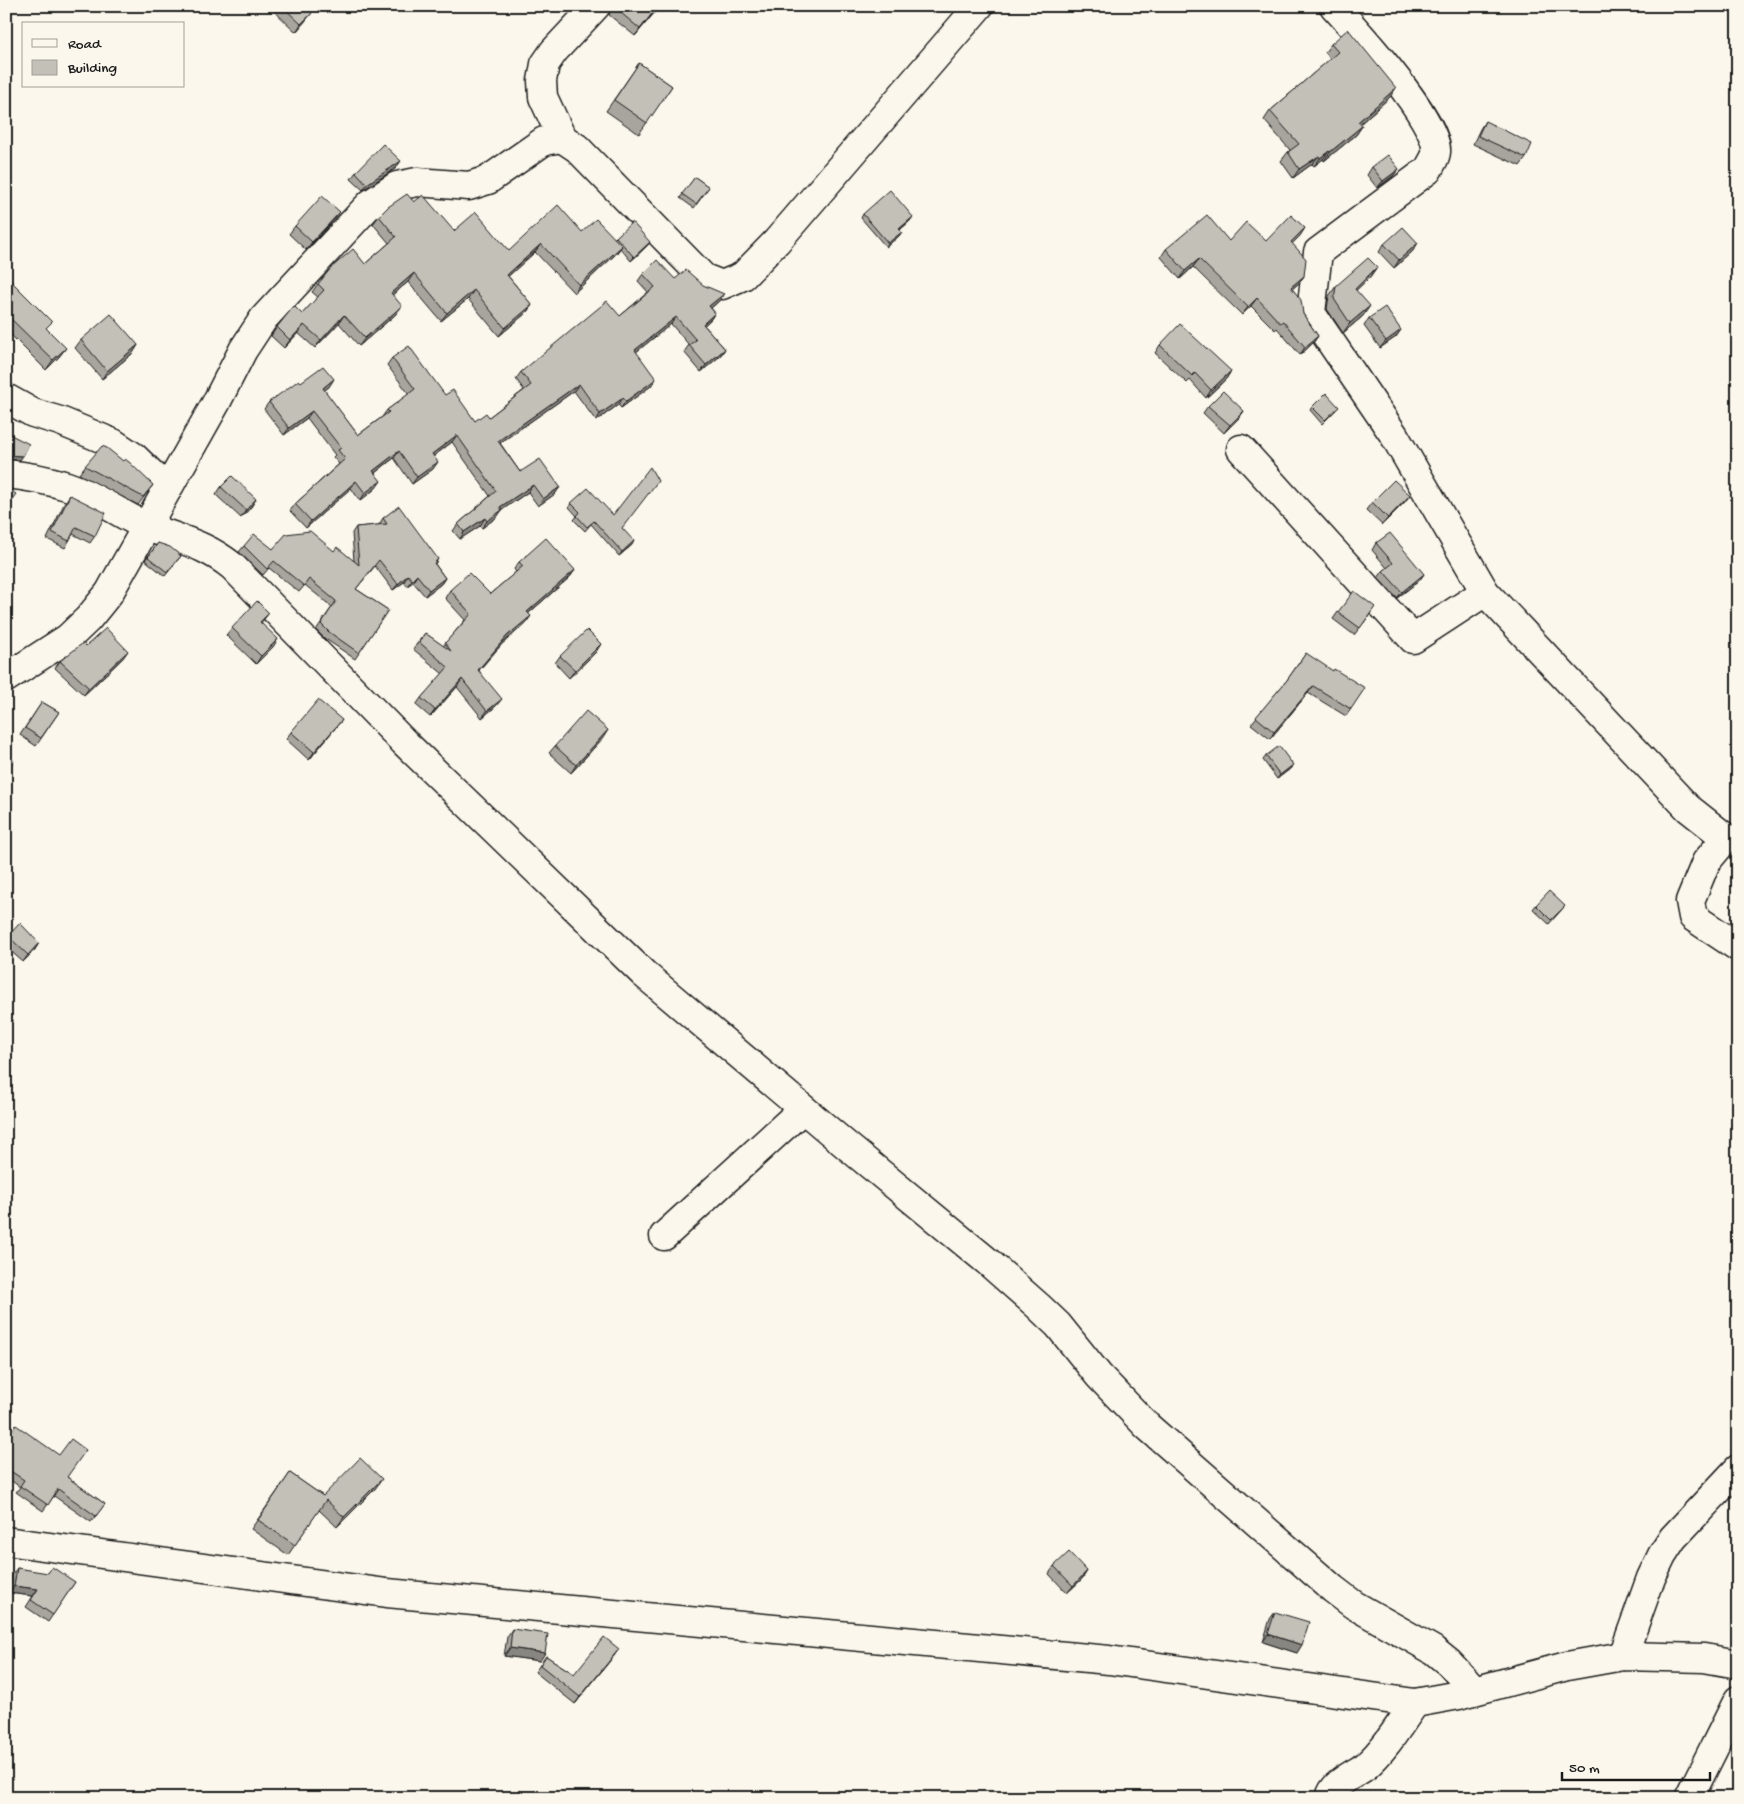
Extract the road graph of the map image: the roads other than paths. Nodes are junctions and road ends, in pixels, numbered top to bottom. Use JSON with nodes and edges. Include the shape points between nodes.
{"nodes":[{"id":1,"x":596,"y":6,"type":"edge"},
{"id":2,"x":979,"y":6,"type":"edge"},
{"id":3,"x":1334,"y":6,"type":"edge"},
{"id":4,"x":562,"y":138,"type":"junction"},
{"id":5,"x":6,"y":398,"type":"edge"},
{"id":6,"x":1241,"y":449,"type":"dead end"},
{"id":7,"x":6,"y":474,"type":"edge"},
{"id":8,"x":167,"y":489,"type":"junction"},
{"id":9,"x":146,"y":526,"type":"junction"},
{"id":10,"x":1485,"y":592,"type":"junction"},
{"id":11,"x":6,"y":678,"type":"edge"},
{"id":12,"x":1738,"y":947,"type":"edge"},
{"id":13,"x":803,"y":1109,"type":"junction"},
{"id":14,"x":664,"y":1236,"type":"dead end"},
{"id":15,"x":1738,"y":1469,"type":"edge"},
{"id":16,"x":6,"y":1540,"type":"edge"},
{"id":17,"x":1623,"y":1656,"type":"junction"},
{"id":18,"x":1738,"y":1664,"type":"edge"},
{"id":19,"x":1474,"y":1690,"type":"junction"},
{"id":20,"x":1738,"y":1700,"type":"edge"},
{"id":21,"x":1415,"y":1703,"type":"junction"},
{"id":22,"x":1330,"y":1798,"type":"edge"},
{"id":23,"x":1689,"y":1798,"type":"edge"}],
"edges":[{"from":1,"to":4,"type":"street","via":[[545,64],[544,97]]},
{"from":2,"to":4,"type":"street","via":[[777,241],[744,276],[722,284],[704,278],[577,148]]},
{"from":3,"to":10,"type":"street","via":[[1387,66],[1420,113],[1433,134],[1436,152],[1428,170],[1318,252],[1311,313],[1394,435]]},
{"from":4,"to":8,"type":"street","via":[[544,141],[488,180],[469,186],[418,182],[397,186],[370,204],[264,318]]},
{"from":5,"to":8,"type":"street","via":[[33,413],[113,443],[134,457]]},
{"from":6,"to":10,"type":"street","via":[[1412,639]]},
{"from":7,"to":9,"type":"street","via":[[68,486]]},
{"from":8,"to":9,"type":"street"},
{"from":9,"to":11,"type":"street","via":[[109,592],[88,618],[68,638]]},
{"from":9,"to":13,"type":"street","via":[[199,545],[232,566],[404,742],[644,974]]},
{"from":10,"to":12,"type":"street","via":[[1688,808],[1726,838],[1706,862],[1690,902],[1693,917]]},
{"from":13,"to":14,"type":"street"},
{"from":13,"to":19,"type":"street","via":[[1038,1306],[1147,1426],[1326,1582],[1354,1605],[1433,1650]]},
{"from":15,"to":17,"type":"street","via":[[1673,1538],[1662,1555]]},
{"from":16,"to":21,"type":"street","via":[[387,1593],[1109,1660]]},
{"from":17,"to":18,"type":"street","via":[[1704,1658]]},
{"from":17,"to":19,"type":"street","via":[[1567,1666]]},
{"from":19,"to":21,"type":"street"},
{"from":20,"to":23,"type":"street"},
{"from":21,"to":22,"type":"street","via":[[1377,1756],[1340,1783]]}]}
